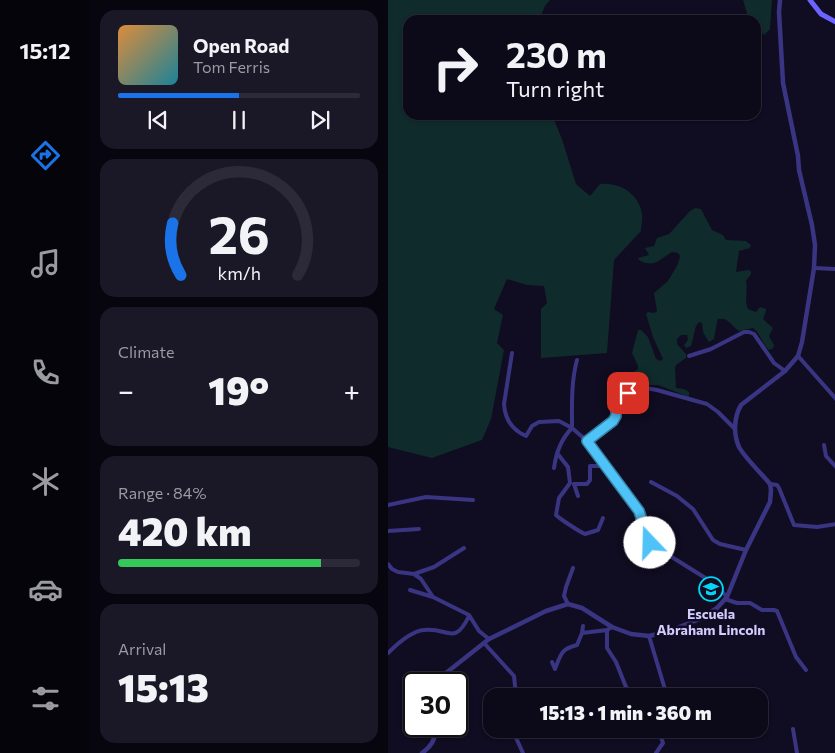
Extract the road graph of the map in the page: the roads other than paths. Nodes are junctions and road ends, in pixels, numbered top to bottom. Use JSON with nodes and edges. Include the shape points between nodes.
{"nodes":[{"id":1,"x":780,"y":0,"type":"edge"},
{"id":2,"x":810,"y":0,"type":"edge"},
{"id":3,"x":836,"y":22,"type":"edge"},
{"id":4,"x":814,"y":268,"type":"junction"},
{"id":5,"x":836,"y":269,"type":"edge"},
{"id":6,"x":512,"y":354,"type":"dead end"},
{"id":7,"x":690,"y":356,"type":"dead end"},
{"id":8,"x":798,"y":356,"type":"junction"},
{"id":9,"x":577,"y":360,"type":"dead end"},
{"id":10,"x":785,"y":371,"type":"junction"},
{"id":11,"x":836,"y":399,"type":"edge"},
{"id":12,"x":572,"y":428,"type":"junction"},
{"id":13,"x":735,"y":429,"type":"junction"},
{"id":14,"x":587,"y":441,"type":"junction"},
{"id":15,"x":824,"y":445,"type":"dead end"},
{"id":16,"x":557,"y":453,"type":"junction"},
{"id":17,"x":604,"y":466,"type":"junction"},
{"id":18,"x":836,"y":467,"type":"edge"},
{"id":19,"x":554,"y":468,"type":"dead end"},
{"id":20,"x":651,"y":482,"type":"dead end"},
{"id":21,"x":770,"y":484,"type":"junction"},
{"id":22,"x":578,"y":496,"type":"dead end"},
{"id":23,"x":473,"y":500,"type":"dead end"},
{"id":24,"x":388,"y":505,"type":"edge"},
{"id":25,"x":603,"y":518,"type":"dead end"},
{"id":26,"x":836,"y":524,"type":"edge"},
{"id":27,"x":418,"y":529,"type":"dead end"},
{"id":28,"x":388,"y":530,"type":"edge"},
{"id":29,"x":464,"y":548,"type":"dead end"},
{"id":30,"x":746,"y":550,"type":"junction"},
{"id":31,"x":388,"y":564,"type":"edge"},
{"id":32,"x":573,"y":568,"type":"dead end"},
{"id":33,"x":414,"y":574,"type":"junction"},
{"id":34,"x":410,"y":590,"type":"dead end"},
{"id":35,"x":433,"y":597,"type":"junction"},
{"id":36,"x":726,"y":598,"type":"junction"},
{"id":37,"x":568,"y":604,"type":"junction"},
{"id":38,"x":469,"y":615,"type":"junction"},
{"id":39,"x":583,"y":626,"type":"dead end"},
{"id":40,"x":612,"y":626,"type":"junction"},
{"id":41,"x":607,"y":630,"type":"junction"},
{"id":42,"x":582,"y":634,"type":"junction"},
{"id":43,"x":649,"y":636,"type":"junction"},
{"id":44,"x":489,"y":639,"type":"junction"},
{"id":45,"x":484,"y":643,"type":"junction"},
{"id":46,"x":388,"y":653,"type":"edge"},
{"id":47,"x":552,"y":662,"type":"dead end"},
{"id":48,"x":806,"y":670,"type":"dead end"},
{"id":49,"x":447,"y":672,"type":"edge"},
{"id":50,"x":515,"y":688,"type":"edge"},
{"id":51,"x":627,"y":688,"type":"edge"},
{"id":52,"x":665,"y":688,"type":"edge"},
{"id":53,"x":793,"y":729,"type":"dead end"},
{"id":54,"x":435,"y":737,"type":"edge"},
{"id":55,"x":516,"y":738,"type":"edge"},
{"id":56,"x":661,"y":738,"type":"edge"},
{"id":57,"x":422,"y":753,"type":"edge"},
{"id":58,"x":523,"y":753,"type":"edge"},
{"id":59,"x":656,"y":753,"type":"edge"},
{"id":60,"x":797,"y":753,"type":"edge"}],
"edges":[{"from":1,"to":4,"type":"street","via":[[783,83],[812,225]]},
{"from":2,"to":3,"type":"main road","via":[[821,14]]},
{"from":4,"to":5,"type":"street"},
{"from":4,"to":8,"type":"street"},
{"from":6,"to":12,"type":"street","via":[[504,404],[512,427],[526,436],[532,426],[540,422],[559,422]]},
{"from":7,"to":10,"type":"street","via":[[749,332],[754,334],[774,363]]},
{"from":8,"to":10,"type":"street"},
{"from":8,"to":11,"type":"street"},
{"from":9,"to":12,"type":"street","via":[[572,389]]},
{"from":10,"to":13,"type":"street","via":[[741,405],[736,413]]},
{"from":12,"to":14,"type":"street"},
{"from":12,"to":16,"type":"street"},
{"from":13,"to":14,"type":"street","via":[[707,404],[645,388],[617,398],[613,421]]},
{"from":13,"to":21,"type":"street","via":[[739,447]]},
{"from":14,"to":17,"type":"street"},
{"from":15,"to":18,"type":"street","via":[[826,456]]},
{"from":16,"to":19,"type":"street"},
{"from":16,"to":25,"type":"street","via":[[568,467],[570,483],[559,498],[556,515],[586,534],[598,530]]},
{"from":17,"to":22,"type":"street","via":[[590,466],[587,484],[574,484]]},
{"from":17,"to":36,"type":"street","via":[[639,511],[643,539],[715,584]]},
{"from":20,"to":30,"type":"street","via":[[677,496],[693,510],[713,540]]},
{"from":21,"to":26,"type":"street","via":[[779,488],[794,525],[818,527]]},
{"from":21,"to":30,"type":"street","via":[[770,502]]},
{"from":23,"to":24,"type":"street","via":[[426,497]]},
{"from":27,"to":28,"type":"street"},
{"from":29,"to":33,"type":"street","via":[[434,567]]},
{"from":30,"to":36,"type":"street"},
{"from":31,"to":33,"type":"street","via":[[398,572]]},
{"from":32,"to":37,"type":"street","via":[[564,596]]},
{"from":33,"to":35,"type":"street","via":[[422,579]]},
{"from":34,"to":35,"type":"street"},
{"from":35,"to":38,"type":"street"},
{"from":36,"to":43,"type":"street","via":[[700,619]]},
{"from":36,"to":48,"type":"street","via":[[737,603],[750,603],[762,610],[777,611],[796,657]]},
{"from":37,"to":40,"type":"street","via":[[582,608]]},
{"from":37,"to":44,"type":"street","via":[[546,611]]},
{"from":38,"to":44,"type":"street"},
{"from":38,"to":46,"type":"street","via":[[458,632],[419,631]]},
{"from":39,"to":42,"type":"street"},
{"from":40,"to":41,"type":"street"},
{"from":40,"to":43,"type":"street","via":[[631,634]]},
{"from":41,"to":42,"type":"street"},
{"from":41,"to":51,"type":"street","via":[[608,648]]},
{"from":42,"to":47,"type":"street","via":[[577,645],[561,652],[555,669]]},
{"from":43,"to":52,"type":"street"},
{"from":44,"to":45,"type":"street"},
{"from":45,"to":49,"type":"street"},
{"from":45,"to":50,"type":"street","via":[[514,676]]},
{"from":53,"to":60,"type":"street"},
{"from":54,"to":57,"type":"street","via":[[430,748]]},
{"from":55,"to":58,"type":"street"},
{"from":56,"to":59,"type":"street","via":[[663,743]]}]}
